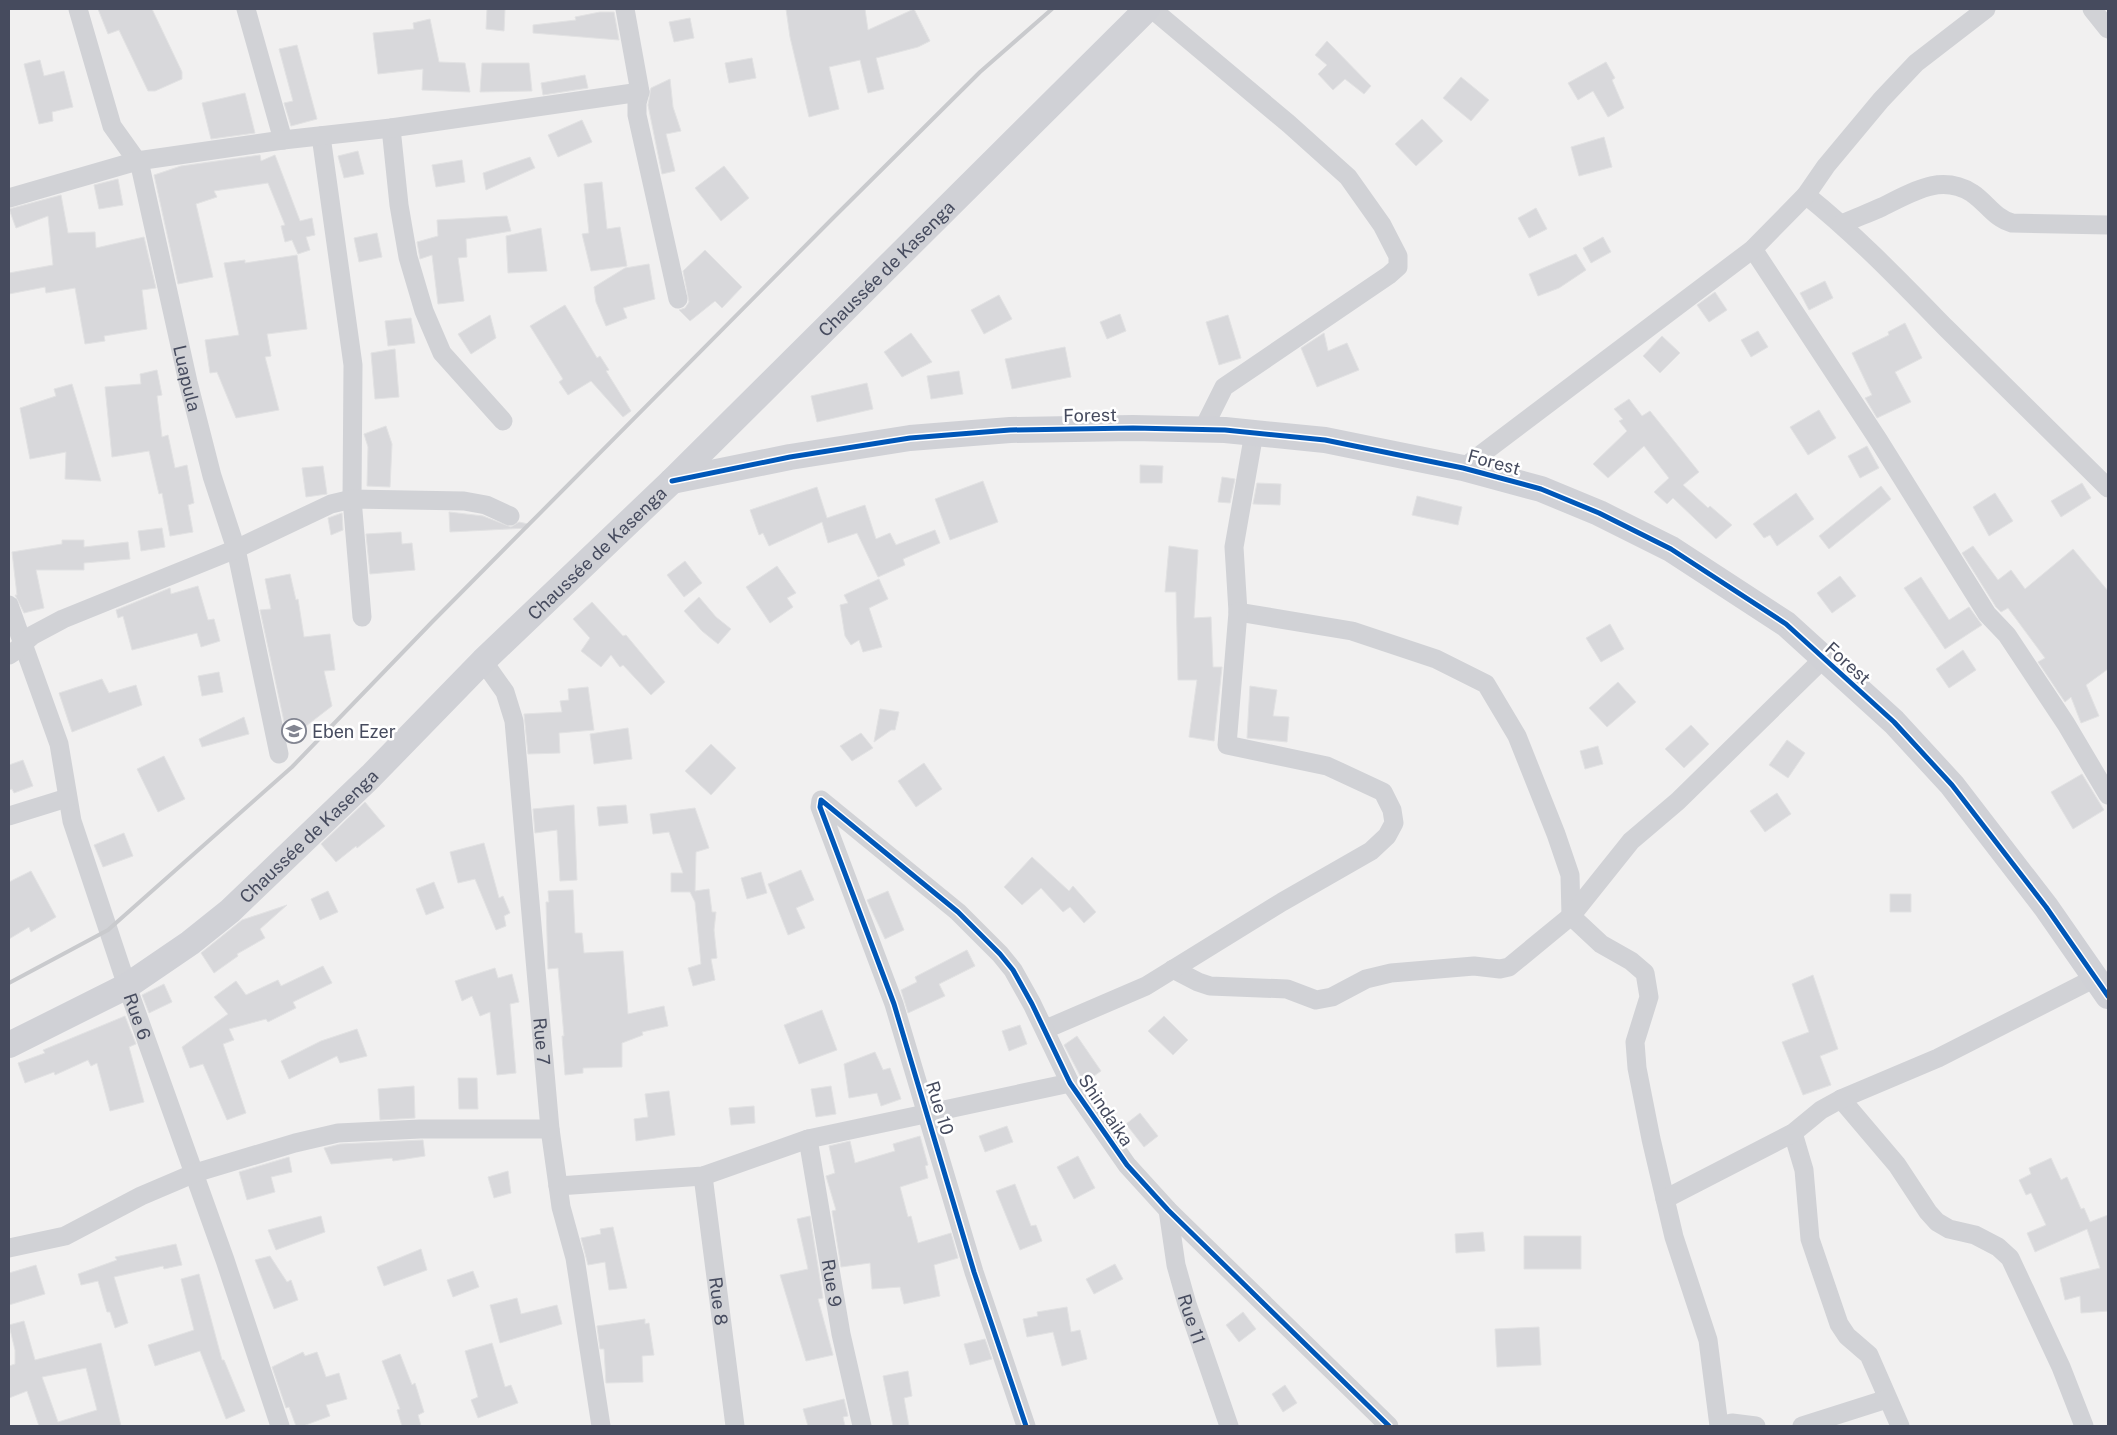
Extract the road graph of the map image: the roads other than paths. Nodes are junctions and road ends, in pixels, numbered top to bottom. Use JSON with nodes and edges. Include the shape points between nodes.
{"nodes":[{"id":1,"x":78,"y":9,"type":"edge"},
{"id":2,"x":246,"y":9,"type":"edge"},
{"id":3,"x":625,"y":9,"type":"edge"},
{"id":4,"x":1147,"y":9,"type":"edge"},
{"id":5,"x":1152,"y":9,"type":"edge"},
{"id":6,"x":1986,"y":9,"type":"edge"},
{"id":7,"x":2092,"y":9,"type":"edge"},
{"id":8,"x":2108,"y":29,"type":"edge"},
{"id":9,"x":640,"y":92,"type":"junction"},
{"id":10,"x":390,"y":128,"type":"junction"},
{"id":11,"x":321,"y":136,"type":"junction"},
{"id":12,"x":283,"y":140,"type":"junction"},
{"id":13,"x":137,"y":161,"type":"junction"},
{"id":14,"x":1806,"y":195,"type":"junction"},
{"id":15,"x":9,"y":198,"type":"edge"},
{"id":16,"x":1842,"y":224,"type":"junction"},
{"id":17,"x":2108,"y":225,"type":"edge"},
{"id":18,"x":1753,"y":249,"type":"junction"},
{"id":19,"x":678,"y":299,"type":"dead end"},
{"id":20,"x":503,"y":421,"type":"dead end"},
{"id":21,"x":1203,"y":429,"type":"junction"},
{"id":22,"x":1254,"y":433,"type":"junction"},
{"id":23,"x":1463,"y":468,"type":"junction"},
{"id":24,"x":672,"y":481,"type":"junction"},
{"id":25,"x":2106,"y":482,"type":"edge"},
{"id":26,"x":352,"y":499,"type":"junction"},
{"id":27,"x":510,"y":516,"type":"dead end"},
{"id":28,"x":236,"y":549,"type":"junction"},
{"id":29,"x":9,"y":605,"type":"edge"},
{"id":30,"x":1238,"y":612,"type":"junction"},
{"id":31,"x":362,"y":617,"type":"dead end"},
{"id":32,"x":16,"y":649,"type":"edge"},
{"id":33,"x":1823,"y":659,"type":"junction"},
{"id":34,"x":483,"y":661,"type":"junction"},
{"id":35,"x":279,"y":754,"type":"dead end"},
{"id":36,"x":2108,"y":795,"type":"edge"},
{"id":37,"x":67,"y":798,"type":"junction"},
{"id":38,"x":820,"y":800,"type":"joint"},
{"id":39,"x":9,"y":816,"type":"edge"},
{"id":40,"x":1571,"y":916,"type":"junction"},
{"id":41,"x":1173,"y":969,"type":"junction"},
{"id":42,"x":127,"y":986,"type":"junction"},
{"id":43,"x":2102,"y":987,"type":"edge"},
{"id":44,"x":1046,"y":1029,"type":"junction"},
{"id":45,"x":9,"y":1045,"type":"edge"},
{"id":46,"x":1070,"y":1083,"type":"junction"},
{"id":47,"x":1841,"y":1099,"type":"junction"},
{"id":48,"x":927,"y":1112,"type":"junction"},
{"id":49,"x":550,"y":1129,"type":"junction"},
{"id":50,"x":1793,"y":1133,"type":"junction"},
{"id":51,"x":808,"y":1140,"type":"junction"},
{"id":52,"x":195,"y":1173,"type":"junction"},
{"id":53,"x":704,"y":1176,"type":"junction"},
{"id":54,"x":558,"y":1186,"type":"junction"},
{"id":55,"x":1665,"y":1199,"type":"junction"},
{"id":56,"x":1168,"y":1210,"type":"junction"},
{"id":57,"x":9,"y":1248,"type":"edge"},
{"id":58,"x":1887,"y":1399,"type":"junction"},
{"id":59,"x":280,"y":1426,"type":"edge"},
{"id":60,"x":601,"y":1426,"type":"edge"},
{"id":61,"x":735,"y":1426,"type":"edge"},
{"id":62,"x":862,"y":1426,"type":"edge"},
{"id":63,"x":1026,"y":1426,"type":"edge"},
{"id":64,"x":1229,"y":1426,"type":"edge"},
{"id":65,"x":1389,"y":1426,"type":"edge"},
{"id":66,"x":1756,"y":1426,"type":"edge"},
{"id":67,"x":1802,"y":1426,"type":"edge"},
{"id":68,"x":1900,"y":1426,"type":"edge"},
{"id":69,"x":2084,"y":1426,"type":"edge"}],
"edges":[{"from":1,"to":13,"type":"street","name":"Luapula","via":[[112,126]]},
{"from":2,"to":12,"type":"street"},
{"from":3,"to":9,"type":"street"},
{"from":4,"to":24,"type":"street","name":"Chaussée de Kasenga"},
{"from":5,"to":21,"type":"street","via":[[1348,177],[1382,225],[1398,256],[1398,267],[1389,275],[1224,387]]},
{"from":6,"to":14,"type":"street","via":[[1916,63],[1881,100]]},
{"from":7,"to":8,"type":"street"},
{"from":9,"to":10,"type":"street"},
{"from":9,"to":19,"type":"street","via":[[637,116]]},
{"from":10,"to":11,"type":"street"},
{"from":10,"to":20,"type":"street","via":[[408,257],[424,311],[442,353]]},
{"from":11,"to":12,"type":"street"},
{"from":11,"to":26,"type":"street","via":[[353,365]]},
{"from":12,"to":13,"type":"street"},
{"from":13,"to":15,"type":"street"},
{"from":13,"to":28,"type":"street","name":"Luapula","via":[[188,382],[212,476]]},
{"from":14,"to":16,"type":"street"},
{"from":14,"to":18,"type":"street"},
{"from":16,"to":17,"type":"street","via":[[1912,191],[1941,184],[1972,193],[2002,220],[2012,223]]},
{"from":16,"to":25,"type":"street"},
{"from":18,"to":23,"type":"street"},
{"from":18,"to":36,"type":"street","via":[[1987,614],[2007,635],[2066,724]]},
{"from":21,"to":22,"type":"street","name":"Forest"},
{"from":21,"to":24,"type":"street","name":"Forest","via":[[1010,430],[910,438],[790,457]]},
{"from":22,"to":23,"type":"street","name":"Forest","via":[[1325,440]]},
{"from":22,"to":30,"type":"street","via":[[1234,547]]},
{"from":23,"to":33,"type":"street","name":"Forest","via":[[1541,489],[1672,549],[1786,624]]},
{"from":24,"to":34,"type":"street","name":"Chaussée de Kasenga"},
{"from":26,"to":27,"type":"street","via":[[464,501],[486,505]]},
{"from":26,"to":28,"type":"street","via":[[316,510]]},
{"from":26,"to":31,"type":"street"},
{"from":28,"to":32,"type":"street","via":[[63,619],[41,630]]},
{"from":28,"to":35,"type":"street","name":"Luapula"},
{"from":29,"to":32,"type":"street","name":"Rue 6"},
{"from":30,"to":40,"type":"street","via":[[1352,631],[1436,658],[1486,684],[1516,736],[1556,834],[1570,875]]},
{"from":30,"to":41,"type":"street","via":[[1227,745],[1326,766],[1383,792],[1394,823],[1387,836],[1371,851]]},
{"from":32,"to":37,"type":"street","name":"Rue 6","via":[[59,744]]},
{"from":33,"to":40,"type":"street","via":[[1678,801],[1631,841]]},
{"from":33,"to":43,"type":"street","name":"Forest","via":[[1894,722],[1952,785]]},
{"from":34,"to":42,"type":"street","name":"Chaussée de Kasenga","via":[[365,783],[230,911]]},
{"from":34,"to":49,"type":"street","name":"Rue 7","via":[[505,692],[514,721]]},
{"from":37,"to":39,"type":"street"},
{"from":37,"to":42,"type":"street","name":"Rue 6"},
{"from":38,"to":44,"type":"street","name":"Shindaika","via":[[825,800],[958,912],[1000,954],[1023,986]]},
{"from":38,"to":48,"type":"street","name":"Rue 10","via":[[888,986]]},
{"from":40,"to":41,"type":"street","via":[[1509,967],[1474,966],[1391,973],[1366,979],[1332,997],[1316,1000],[1287,989],[1210,986]]},
{"from":40,"to":55,"type":"street","via":[[1601,944],[1645,973],[1649,997],[1635,1042],[1637,1068]]},
{"from":41,"to":44,"type":"street","via":[[1146,986]]},
{"from":42,"to":45,"type":"street","name":"Chaussée de Kasenga"},
{"from":42,"to":52,"type":"street","name":"Rue 6"},
{"from":43,"to":47,"type":"street"},
{"from":44,"to":46,"type":"street","name":"Shindaika"},
{"from":46,"to":48,"type":"street"},
{"from":46,"to":56,"type":"street","name":"Shindaika","via":[[1127,1164]]},
{"from":47,"to":50,"type":"street","via":[[1821,1110]]},
{"from":47,"to":69,"type":"street","via":[[1897,1164],[1937,1222],[1948,1229],[1975,1235],[1998,1247],[2010,1258],[2061,1366]]},
{"from":48,"to":51,"type":"street"},
{"from":48,"to":63,"type":"street","name":"Rue 10","via":[[974,1272]]},
{"from":49,"to":52,"type":"street","via":[[420,1129],[338,1134],[295,1143]]},
{"from":49,"to":54,"type":"street","name":"Rue 7"},
{"from":50,"to":55,"type":"street"},
{"from":50,"to":58,"type":"street","via":[[1804,1170],[1810,1239],[1838,1324],[1846,1336],[1870,1355]]},
{"from":51,"to":53,"type":"street"},
{"from":51,"to":62,"type":"street","name":"Rue 9","via":[[841,1334]]},
{"from":52,"to":57,"type":"street","via":[[141,1196],[66,1236]]},
{"from":52,"to":59,"type":"street","name":"Rue 6"},
{"from":53,"to":54,"type":"street"},
{"from":53,"to":61,"type":"street","name":"Rue 8"},
{"from":54,"to":60,"type":"street","name":"Rue 7","via":[[575,1258]]},
{"from":55,"to":66,"type":"street","via":[[1708,1340],[1719,1426],[1732,1423]]},
{"from":56,"to":64,"type":"street","name":"Rue 11","via":[[1176,1265],[1187,1304]]},
{"from":56,"to":65,"type":"street","name":"Shindaika"},
{"from":58,"to":67,"type":"street"},
{"from":58,"to":68,"type":"street"}]}
